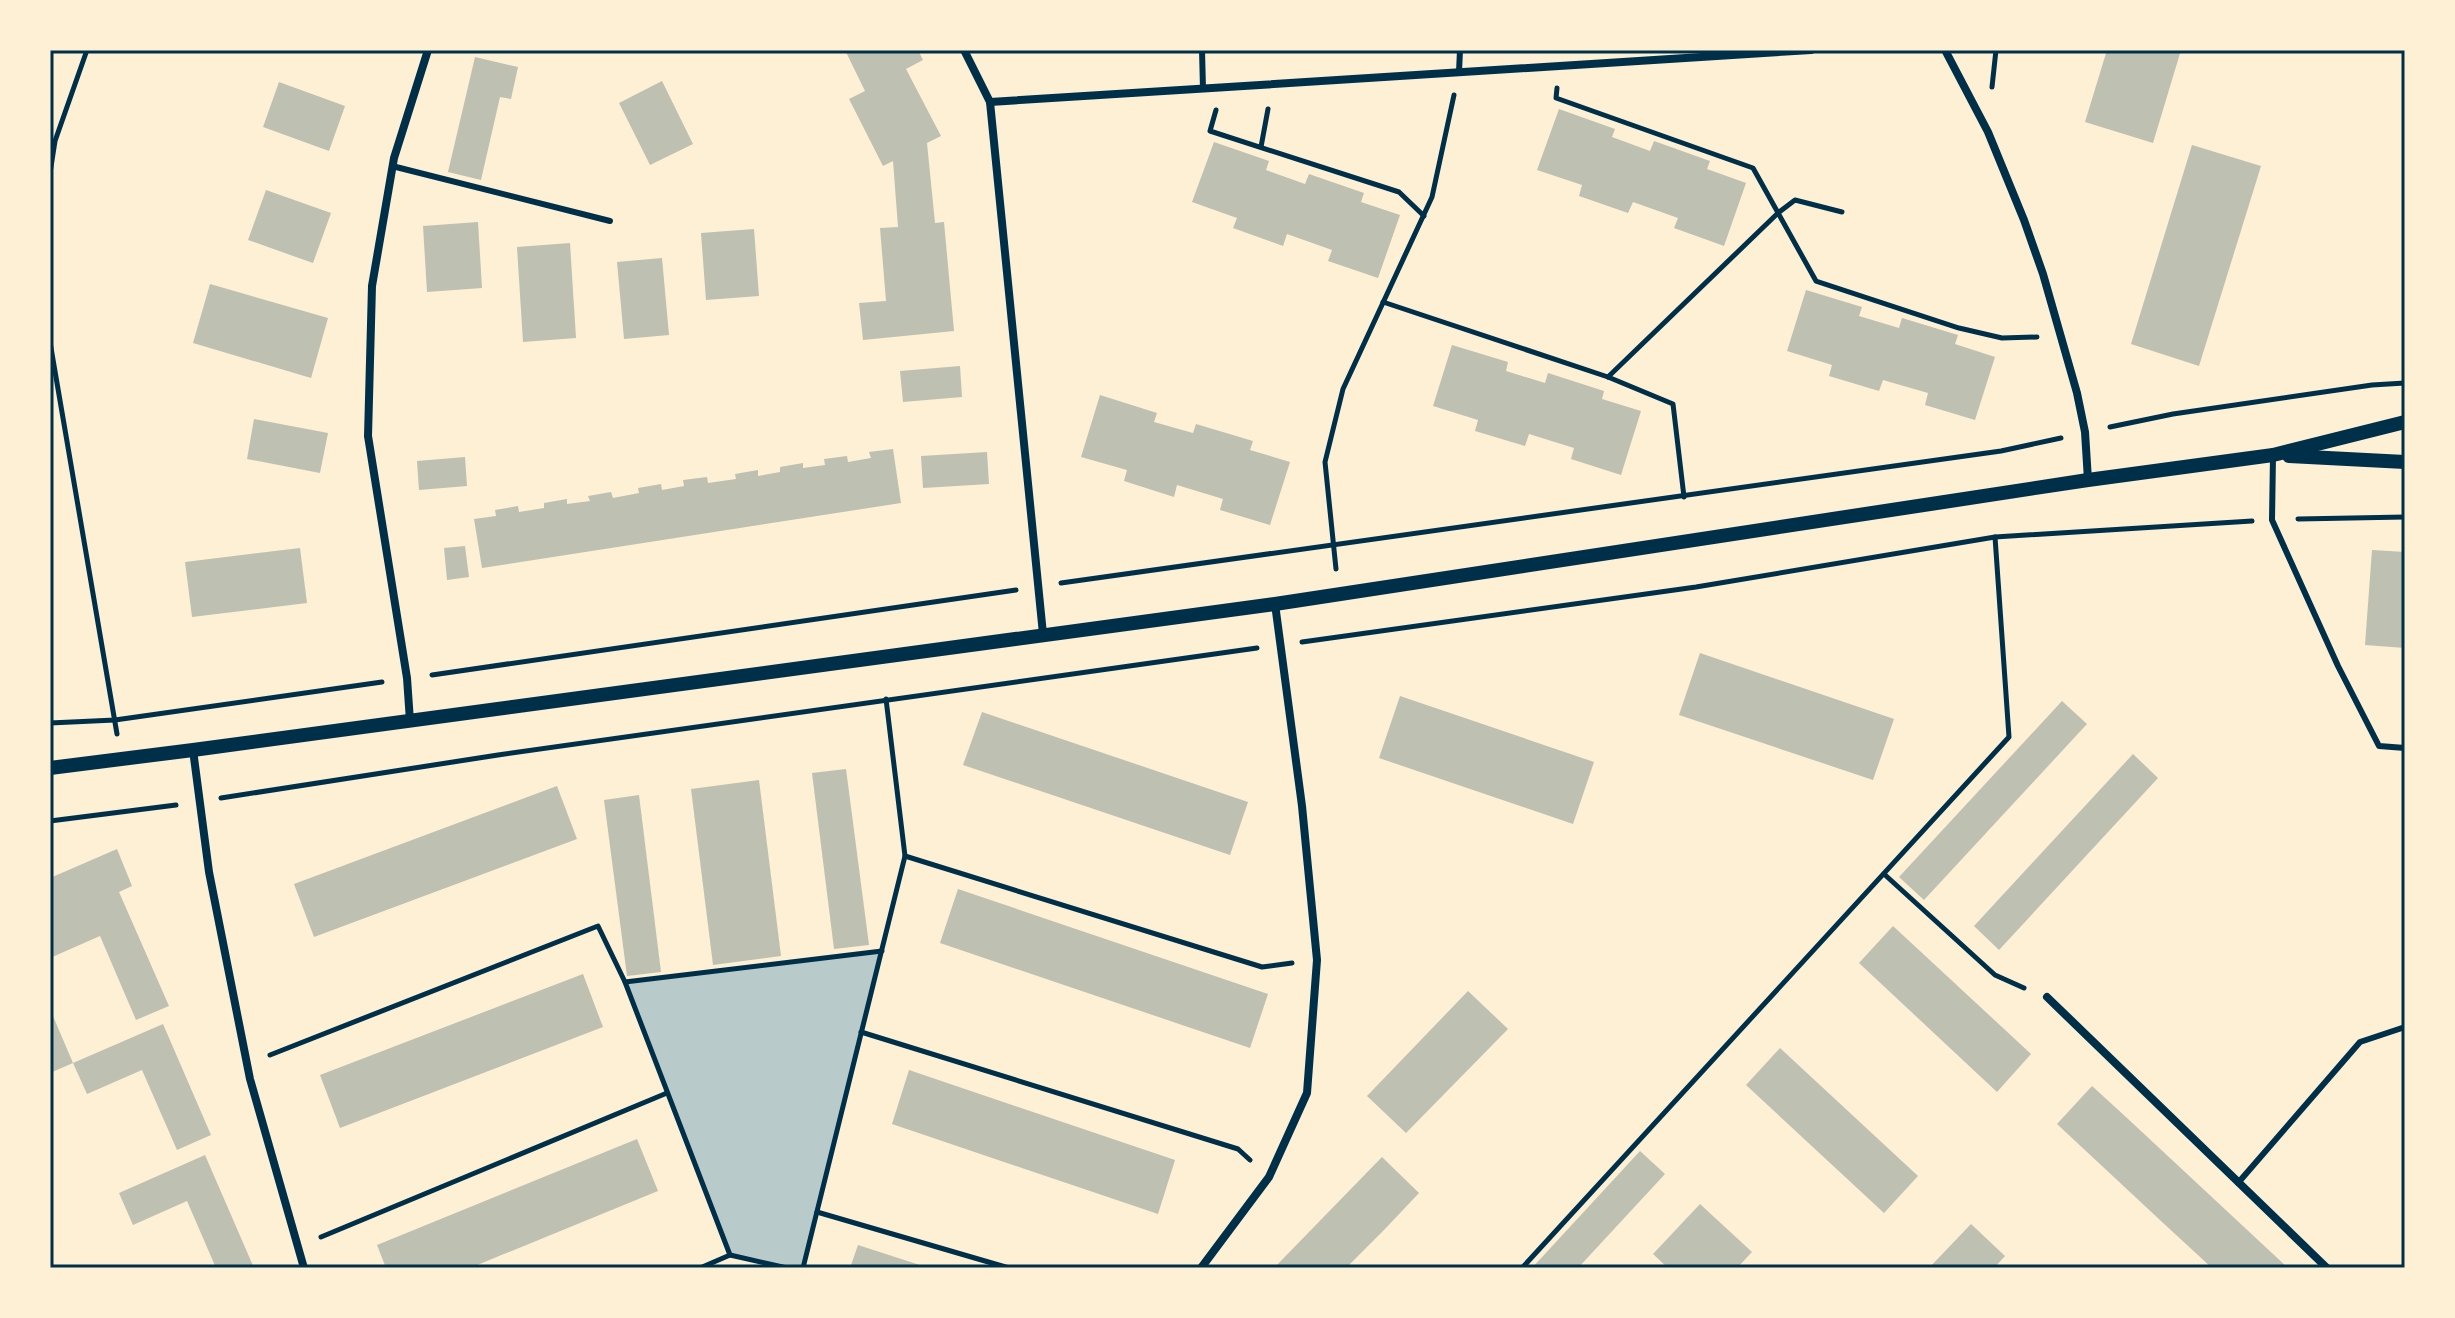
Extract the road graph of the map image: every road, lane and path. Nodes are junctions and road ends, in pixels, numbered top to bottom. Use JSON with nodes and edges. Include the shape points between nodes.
{"nodes":[{"id":1,"x":87,"y":50,"type":"edge"},
{"id":2,"x":428,"y":50,"type":"edge"},
{"id":3,"x":964,"y":50,"type":"edge"},
{"id":4,"x":1202,"y":50,"type":"edge"},
{"id":5,"x":1460,"y":50,"type":"edge"},
{"id":6,"x":1811,"y":50,"type":"edge"},
{"id":7,"x":1945,"y":50,"type":"edge"},
{"id":8,"x":1706,"y":53,"type":"edge"},
{"id":9,"x":1558,"y":66,"type":"junction"},
{"id":10,"x":1459,"y":72,"type":"junction"},
{"id":11,"x":1273,"y":84,"type":"junction"},
{"id":12,"x":1203,"y":89,"type":"junction"},
{"id":13,"x":990,"y":102,"type":"junction"},
{"id":14,"x":1210,"y":131,"type":"dead end"},
{"id":15,"x":1261,"y":147,"type":"junction"},
{"id":16,"x":392,"y":166,"type":"junction"},
{"id":17,"x":50,"y":173,"type":"edge"},
{"id":18,"x":1842,"y":212,"type":"dead end"},
{"id":19,"x":1778,"y":213,"type":"junction"},
{"id":20,"x":1424,"y":216,"type":"junction"},
{"id":21,"x":610,"y":221,"type":"dead end"},
{"id":22,"x":1383,"y":302,"type":"junction"},
{"id":23,"x":2062,"y":336,"type":"junction"},
{"id":24,"x":50,"y":342,"type":"edge"},
{"id":25,"x":1608,"y":377,"type":"junction"},
{"id":26,"x":2405,"y":383,"type":"edge"},
{"id":27,"x":2405,"y":422,"type":"edge"},
{"id":28,"x":2085,"y":432,"type":"junction"},
{"id":29,"x":2273,"y":455,"type":"junction"},
{"id":30,"x":2405,"y":462,"type":"edge"},
{"id":31,"x":2088,"y":480,"type":"junction"},
{"id":32,"x":1684,"y":497,"type":"junction"},
{"id":33,"x":2405,"y":517,"type":"edge"},
{"id":34,"x":2272,"y":520,"type":"junction"},
{"id":35,"x":1995,"y":537,"type":"junction"},
{"id":36,"x":1334,"y":545,"type":"junction"},
{"id":37,"x":1038,"y":587,"type":"junction"},
{"id":38,"x":1275,"y":604,"type":"junction"},
{"id":39,"x":1043,"y":634,"type":"junction"},
{"id":40,"x":1280,"y":645,"type":"junction"},
{"id":41,"x":407,"y":678,"type":"junction"},
{"id":42,"x":886,"y":699,"type":"junction"},
{"id":43,"x":115,"y":720,"type":"junction"},
{"id":44,"x":410,"y":721,"type":"junction"},
{"id":45,"x":50,"y":723,"type":"edge"},
{"id":46,"x":2405,"y":748,"type":"edge"},
{"id":47,"x":193,"y":750,"type":"junction"},
{"id":48,"x":119,"y":759,"type":"junction"},
{"id":49,"x":50,"y":768,"type":"edge"},
{"id":50,"x":200,"y":802,"type":"junction"},
{"id":51,"x":50,"y":821,"type":"edge"},
{"id":52,"x":905,"y":856,"type":"junction"},
{"id":53,"x":1884,"y":874,"type":"junction"},
{"id":54,"x":882,"y":951,"type":"junction"},
{"id":55,"x":1317,"y":960,"type":"junction"},
{"id":56,"x":625,"y":982,"type":"junction"},
{"id":57,"x":2047,"y":997,"type":"joint"},
{"id":58,"x":2405,"y":1027,"type":"edge"},
{"id":59,"x":861,"y":1032,"type":"junction"},
{"id":60,"x":247,"y":1064,"type":"junction"},
{"id":61,"x":667,"y":1093,"type":"junction"},
{"id":62,"x":1269,"y":1177,"type":"junction"},
{"id":63,"x":2238,"y":1183,"type":"junction"},
{"id":64,"x":817,"y":1212,"type":"junction"},
{"id":65,"x":298,"y":1246,"type":"junction"},
{"id":66,"x":730,"y":1255,"type":"junction"},
{"id":67,"x":304,"y":1268,"type":"edge"},
{"id":68,"x":700,"y":1268,"type":"edge"},
{"id":69,"x":787,"y":1268,"type":"edge"},
{"id":70,"x":803,"y":1268,"type":"edge"},
{"id":71,"x":1009,"y":1268,"type":"edge"},
{"id":72,"x":1201,"y":1268,"type":"edge"},
{"id":73,"x":1522,"y":1268,"type":"edge"},
{"id":74,"x":2327,"y":1268,"type":"edge"}],
"edges":[{"from":1,"to":17,"type":"path","via":[[55,141]]},
{"from":2,"to":16,"type":"street"},
{"from":3,"to":13,"type":"street"},
{"from":4,"to":12,"type":"lane"},
{"from":5,"to":10,"type":"lane"},
{"from":6,"to":8,"type":"street"},
{"from":7,"to":23,"type":"street","via":[[1988,132]]},
{"from":8,"to":9,"type":"street"},
{"from":9,"to":10,"type":"street"},
{"from":9,"to":19,"type":"path","via":[[1556,98],[1753,168]]},
{"from":10,"to":11,"type":"street"},
{"from":10,"to":20,"type":"path"},
{"from":11,"to":12,"type":"street"},
{"from":11,"to":15,"type":"path"},
{"from":12,"to":13,"type":"street"},
{"from":13,"to":37,"type":"street"},
{"from":14,"to":15,"type":"path"},
{"from":15,"to":20,"type":"path","via":[[1399,192]]},
{"from":16,"to":21,"type":"lane"},
{"from":16,"to":41,"type":"street","via":[[372,286],[368,436]]},
{"from":18,"to":19,"type":"path","via":[[1795,200]]},
{"from":19,"to":23,"type":"path","via":[[1816,281],[2002,338]]},
{"from":19,"to":25,"type":"path"},
{"from":20,"to":22,"type":"path"},
{"from":22,"to":25,"type":"path"},
{"from":22,"to":36,"type":"path","via":[[1343,389],[1325,462]]},
{"from":23,"to":28,"type":"street"},
{"from":24,"to":43,"type":"path"},
{"from":25,"to":32,"type":"path","via":[[1673,404]]},
{"from":26,"to":28,"type":"path","via":[[2173,414]]},
{"from":27,"to":29,"type":"street"},
{"from":28,"to":31,"type":"street"},
{"from":28,"to":32,"type":"path","via":[[2001,451]]},
{"from":29,"to":30,"type":"street"},
{"from":29,"to":31,"type":"street"},
{"from":29,"to":34,"type":"lane"},
{"from":31,"to":38,"type":"street"},
{"from":32,"to":36,"type":"path"},
{"from":33,"to":34,"type":"path"},
{"from":34,"to":35,"type":"path"},
{"from":34,"to":46,"type":"lane","via":[[2379,746]]},
{"from":35,"to":40,"type":"path","via":[[1696,587]]},
{"from":35,"to":53,"type":"path","via":[[2009,737]]},
{"from":36,"to":37,"type":"path"},
{"from":37,"to":39,"type":"street"},
{"from":37,"to":41,"type":"path"},
{"from":38,"to":39,"type":"street"},
{"from":38,"to":40,"type":"street"},
{"from":39,"to":44,"type":"street"},
{"from":40,"to":42,"type":"path"},
{"from":40,"to":55,"type":"street"},
{"from":41,"to":43,"type":"path"},
{"from":41,"to":44,"type":"street"},
{"from":42,"to":50,"type":"path"},
{"from":42,"to":52,"type":"path"},
{"from":43,"to":45,"type":"path"},
{"from":43,"to":48,"type":"path"},
{"from":44,"to":47,"type":"street"},
{"from":47,"to":48,"type":"street"},
{"from":47,"to":50,"type":"street"},
{"from":48,"to":49,"type":"street"},
{"from":50,"to":51,"type":"path"},
{"from":50,"to":60,"type":"street"},
{"from":52,"to":54,"type":"path"},
{"from":52,"to":55,"type":"path","via":[[1262,967]]},
{"from":53,"to":57,"type":"path","via":[[1995,975]]},
{"from":53,"to":73,"type":"path"},
{"from":54,"to":56,"type":"path"},
{"from":54,"to":59,"type":"path"},
{"from":55,"to":62,"type":"street","via":[[1307,1093]]},
{"from":56,"to":60,"type":"path","via":[[598,926]]},
{"from":56,"to":61,"type":"path"},
{"from":57,"to":63,"type":"street"},
{"from":58,"to":63,"type":"lane","via":[[2360,1042]]},
{"from":59,"to":62,"type":"path","via":[[1238,1149]]},
{"from":59,"to":64,"type":"path"},
{"from":60,"to":65,"type":"street"},
{"from":61,"to":65,"type":"path"},
{"from":61,"to":66,"type":"path"},
{"from":62,"to":72,"type":"street"},
{"from":63,"to":74,"type":"street"},
{"from":64,"to":70,"type":"path"},
{"from":64,"to":71,"type":"path"},
{"from":65,"to":67,"type":"street"},
{"from":66,"to":68,"type":"path"},
{"from":66,"to":69,"type":"path"}]}
